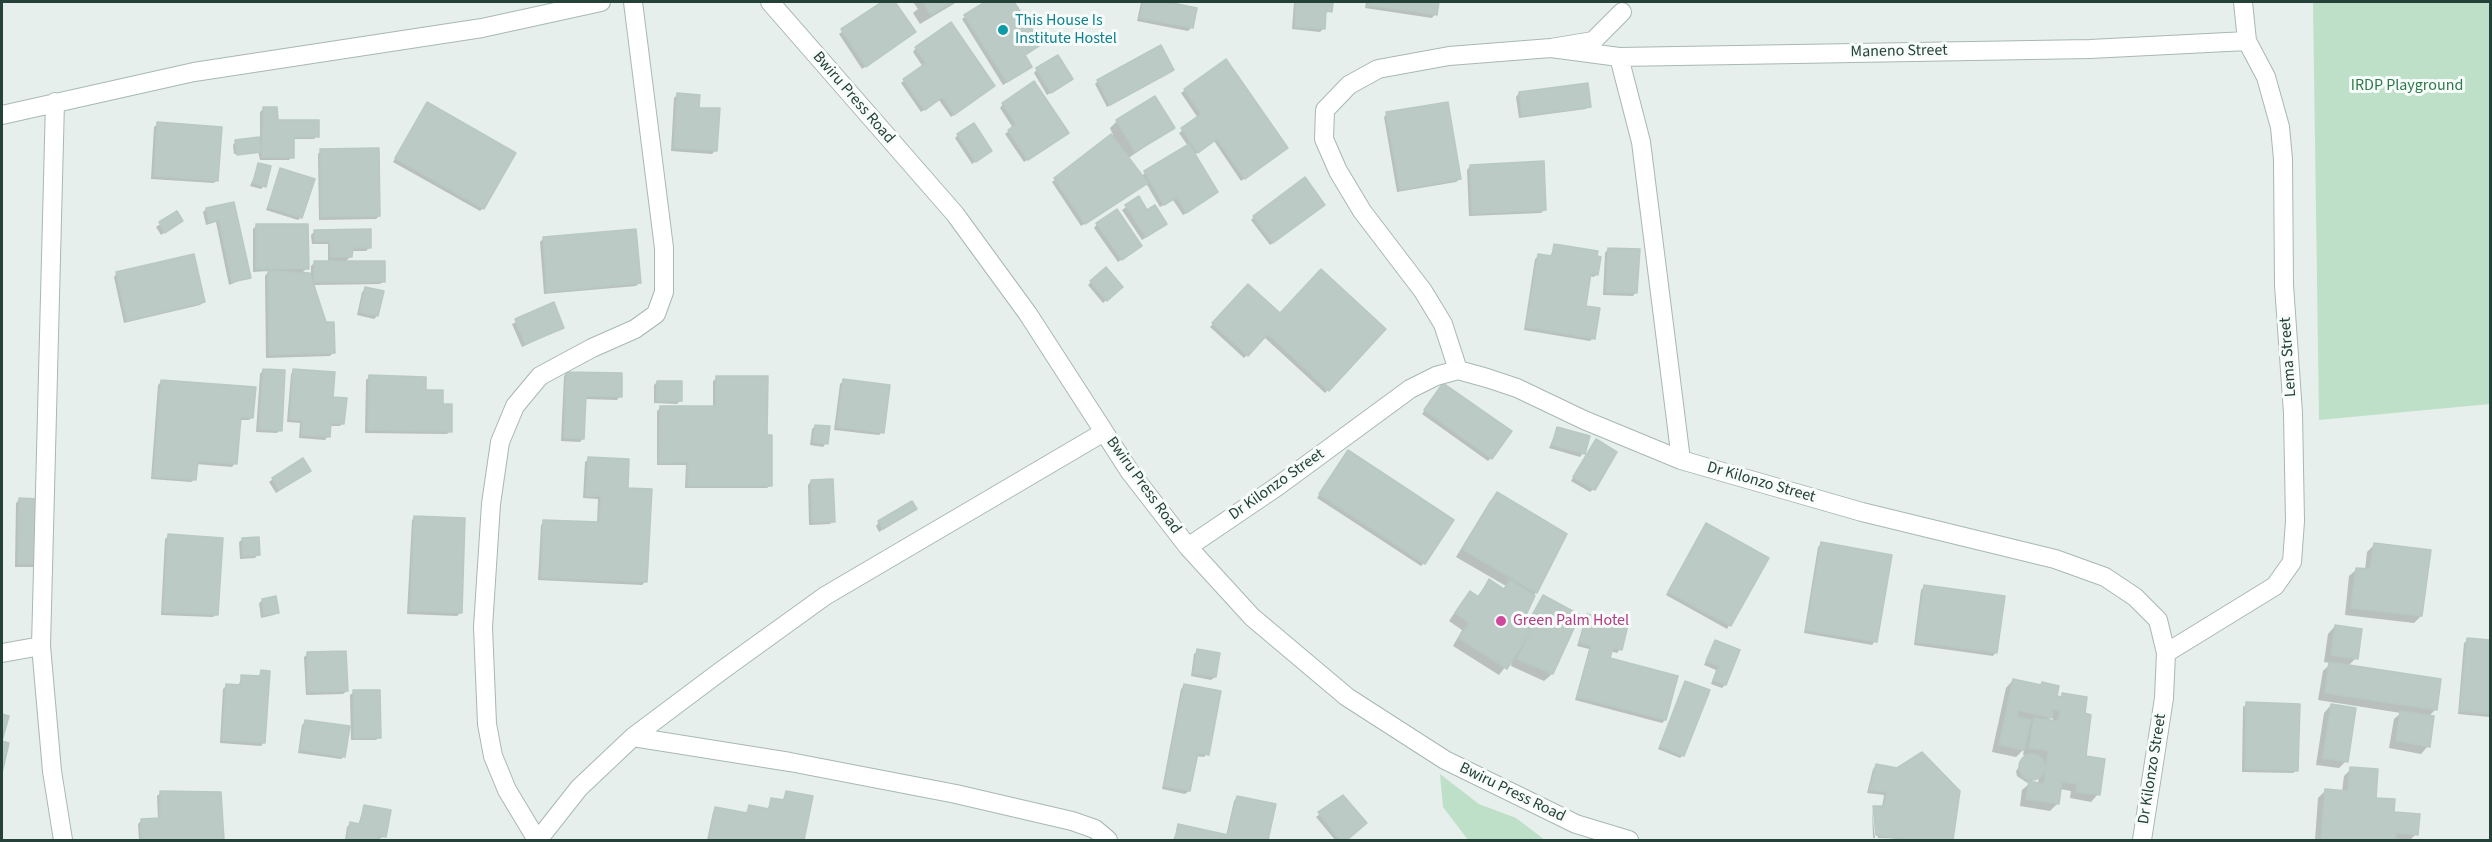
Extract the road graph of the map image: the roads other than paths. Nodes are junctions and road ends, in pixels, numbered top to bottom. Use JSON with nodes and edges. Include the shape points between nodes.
{"nodes":[{"id":1,"x":601,"y":2,"type":"edge"},
{"id":2,"x":633,"y":2,"type":"edge"},
{"id":3,"x":770,"y":2,"type":"edge"},
{"id":4,"x":2243,"y":2,"type":"edge"},
{"id":5,"x":1622,"y":12,"type":"dead end"},
{"id":6,"x":2247,"y":41,"type":"junction"},
{"id":7,"x":1551,"y":48,"type":"junction"},
{"id":8,"x":1619,"y":57,"type":"junction"},
{"id":9,"x":55,"y":102,"type":"junction"},
{"id":10,"x":2,"y":115,"type":"edge"},
{"id":11,"x":1458,"y":370,"type":"junction"},
{"id":12,"x":1104,"y":432,"type":"junction"},
{"id":13,"x":1681,"y":460,"type":"junction"},
{"id":14,"x":1188,"y":547,"type":"junction"},
{"id":15,"x":41,"y":646,"type":"junction"},
{"id":16,"x":2,"y":653,"type":"edge"},
{"id":17,"x":2166,"y":653,"type":"junction"},
{"id":18,"x":633,"y":737,"type":"junction"},
{"id":19,"x":63,"y":840,"type":"edge"},
{"id":20,"x":537,"y":840,"type":"edge"},
{"id":21,"x":1107,"y":840,"type":"edge"},
{"id":22,"x":1629,"y":840,"type":"edge"},
{"id":23,"x":2142,"y":840,"type":"edge"}],
"edges":[{"from":1,"to":9,"type":"street","via":[[482,28],[194,72]]},
{"from":2,"to":20,"type":"street","via":[[664,248],[664,292],[656,314],[635,329],[540,376],[514,406],[500,442],[491,504],[483,627],[487,724],[493,756],[507,790]]},
{"from":3,"to":12,"type":"street","name":"Bwiru Press Road","via":[[955,214],[1028,314]]},
{"from":4,"to":6,"type":"street","name":"Lema Street"},
{"from":5,"to":7,"type":"street","via":[[1593,41]]},
{"from":6,"to":8,"type":"street","name":"Maneno Street","via":[[2090,49]]},
{"from":6,"to":17,"type":"street","name":"Lema Street","via":[[2266,77],[2280,127],[2283,159],[2284,285],[2295,521],[2292,562],[2275,586]]},
{"from":7,"to":8,"type":"street","name":"Maneno Street"},
{"from":7,"to":11,"type":"street","via":[[1449,56],[1378,69],[1349,85],[1325,110],[1324,139],[1338,171],[1443,324]]},
{"from":8,"to":13,"type":"street","via":[[1641,142]]},
{"from":9,"to":10,"type":"street"},
{"from":9,"to":15,"type":"street"},
{"from":11,"to":13,"type":"street","name":"Dr Kilonzo Street","via":[[1518,388]]},
{"from":11,"to":14,"type":"street","name":"Dr Kilonzo Street","via":[[1436,376],[1384,406]]},
{"from":12,"to":14,"type":"street","name":"Bwiru Press Road"},
{"from":12,"to":18,"type":"street","via":[[825,596]]},
{"from":13,"to":17,"type":"street","name":"Dr Kilonzo Street","via":[[1862,512],[2055,559],[2105,577],[2135,597],[2158,620]]},
{"from":14,"to":22,"type":"street","name":"Bwiru Press Road","via":[[1252,617],[1347,697],[1445,760],[1501,789],[1576,824]]},
{"from":15,"to":16,"type":"street"},
{"from":15,"to":19,"type":"street","via":[[52,771]]},
{"from":17,"to":23,"type":"street","name":"Dr Kilonzo Street","via":[[2164,698]]},
{"from":18,"to":20,"type":"street","via":[[579,788]]},
{"from":18,"to":21,"type":"street","via":[[956,794],[1072,821],[1095,829]]}]}
